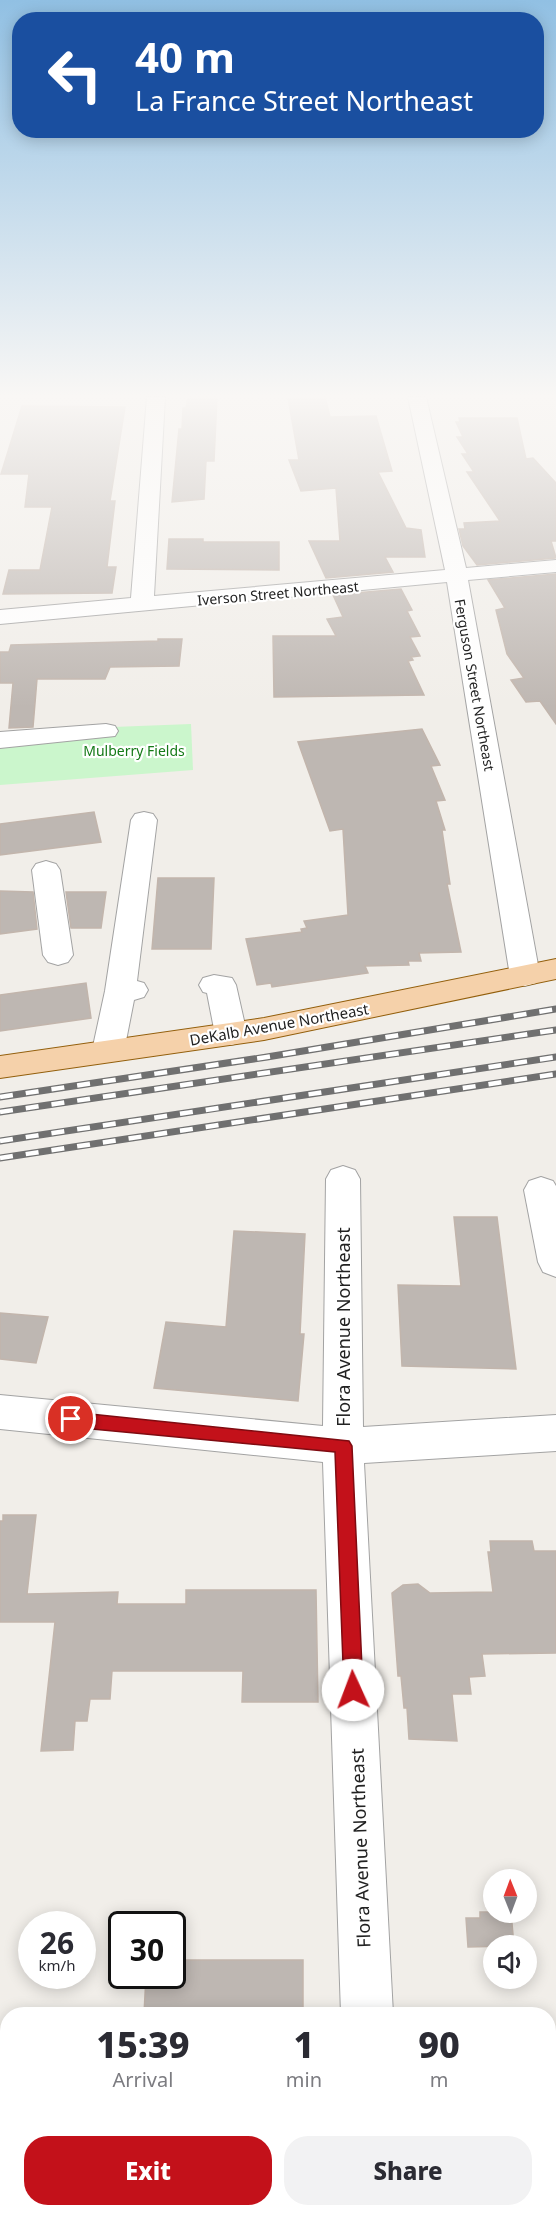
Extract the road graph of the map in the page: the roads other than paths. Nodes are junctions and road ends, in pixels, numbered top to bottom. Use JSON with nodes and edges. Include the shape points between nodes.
{"nodes":[{"id":1,"x":149,"y":500,"type":"edge"},
{"id":2,"x":440,"y":500,"type":"edge"},
{"id":3,"x":556,"y":566,"type":"edge"},
{"id":4,"x":457,"y":577,"type":"junction"},
{"id":5,"x":142,"y":605,"type":"junction"},
{"id":6,"x":0,"y":616,"type":"edge"},
{"id":7,"x":106,"y":731,"type":"dead end"},
{"id":8,"x":0,"y":740,"type":"edge"},
{"id":9,"x":144,"y":820,"type":"dead end"},
{"id":10,"x":46,"y":870,"type":"dead end"},
{"id":11,"x":58,"y":955,"type":"dead end"},
{"id":12,"x":556,"y":969,"type":"edge"},
{"id":13,"x":525,"y":976,"type":"junction"},
{"id":14,"x":214,"y":985,"type":"dead end"},
{"id":15,"x":231,"y":1034,"type":"junction"},
{"id":16,"x":108,"y":1052,"type":"junction"},
{"id":17,"x":0,"y":1067,"type":"edge"},
{"id":18,"x":343,"y":1179,"type":"dead end"},
{"id":19,"x":541,"y":1190,"type":"dead end"},
{"id":20,"x":556,"y":1262,"type":"edge"},
{"id":21,"x":0,"y":1412,"type":"edge"},
{"id":22,"x":556,"y":1433,"type":"edge"},
{"id":23,"x":343,"y":1446,"type":"junction"},
{"id":24,"x":367,"y":2007,"type":"edge"}],
"edges":[{"from":1,"to":5,"type":"street"},
{"from":2,"to":4,"type":"street","name":"Ferguson Street Northeast"},
{"from":3,"to":4,"type":"street","name":"Iverson Street Northeast"},
{"from":4,"to":5,"type":"street","name":"Iverson Street Northeast"},
{"from":4,"to":13,"type":"street","name":"Ferguson Street Northeast"},
{"from":5,"to":6,"type":"street","name":"Iverson Street Northeast"},
{"from":7,"to":8,"type":"street"},
{"from":9,"to":16,"type":"street","via":[[126,991]]},
{"from":10,"to":11,"type":"street"},
{"from":12,"to":13,"type":"main road","name":"DeKalb Avenue Northeast"},
{"from":13,"to":15,"type":"main road","name":"DeKalb Avenue Northeast"},
{"from":14,"to":15,"type":"street","via":[[221,985]]},
{"from":15,"to":16,"type":"main road","name":"DeKalb Avenue Northeast"},
{"from":16,"to":17,"type":"main road","name":"DeKalb Avenue Northeast"},
{"from":18,"to":23,"type":"street","name":"Flora Avenue Northeast"},
{"from":19,"to":20,"type":"street"},
{"from":21,"to":23,"type":"street"},
{"from":22,"to":23,"type":"street"},
{"from":23,"to":24,"type":"street","name":"Flora Avenue Northeast"}]}
